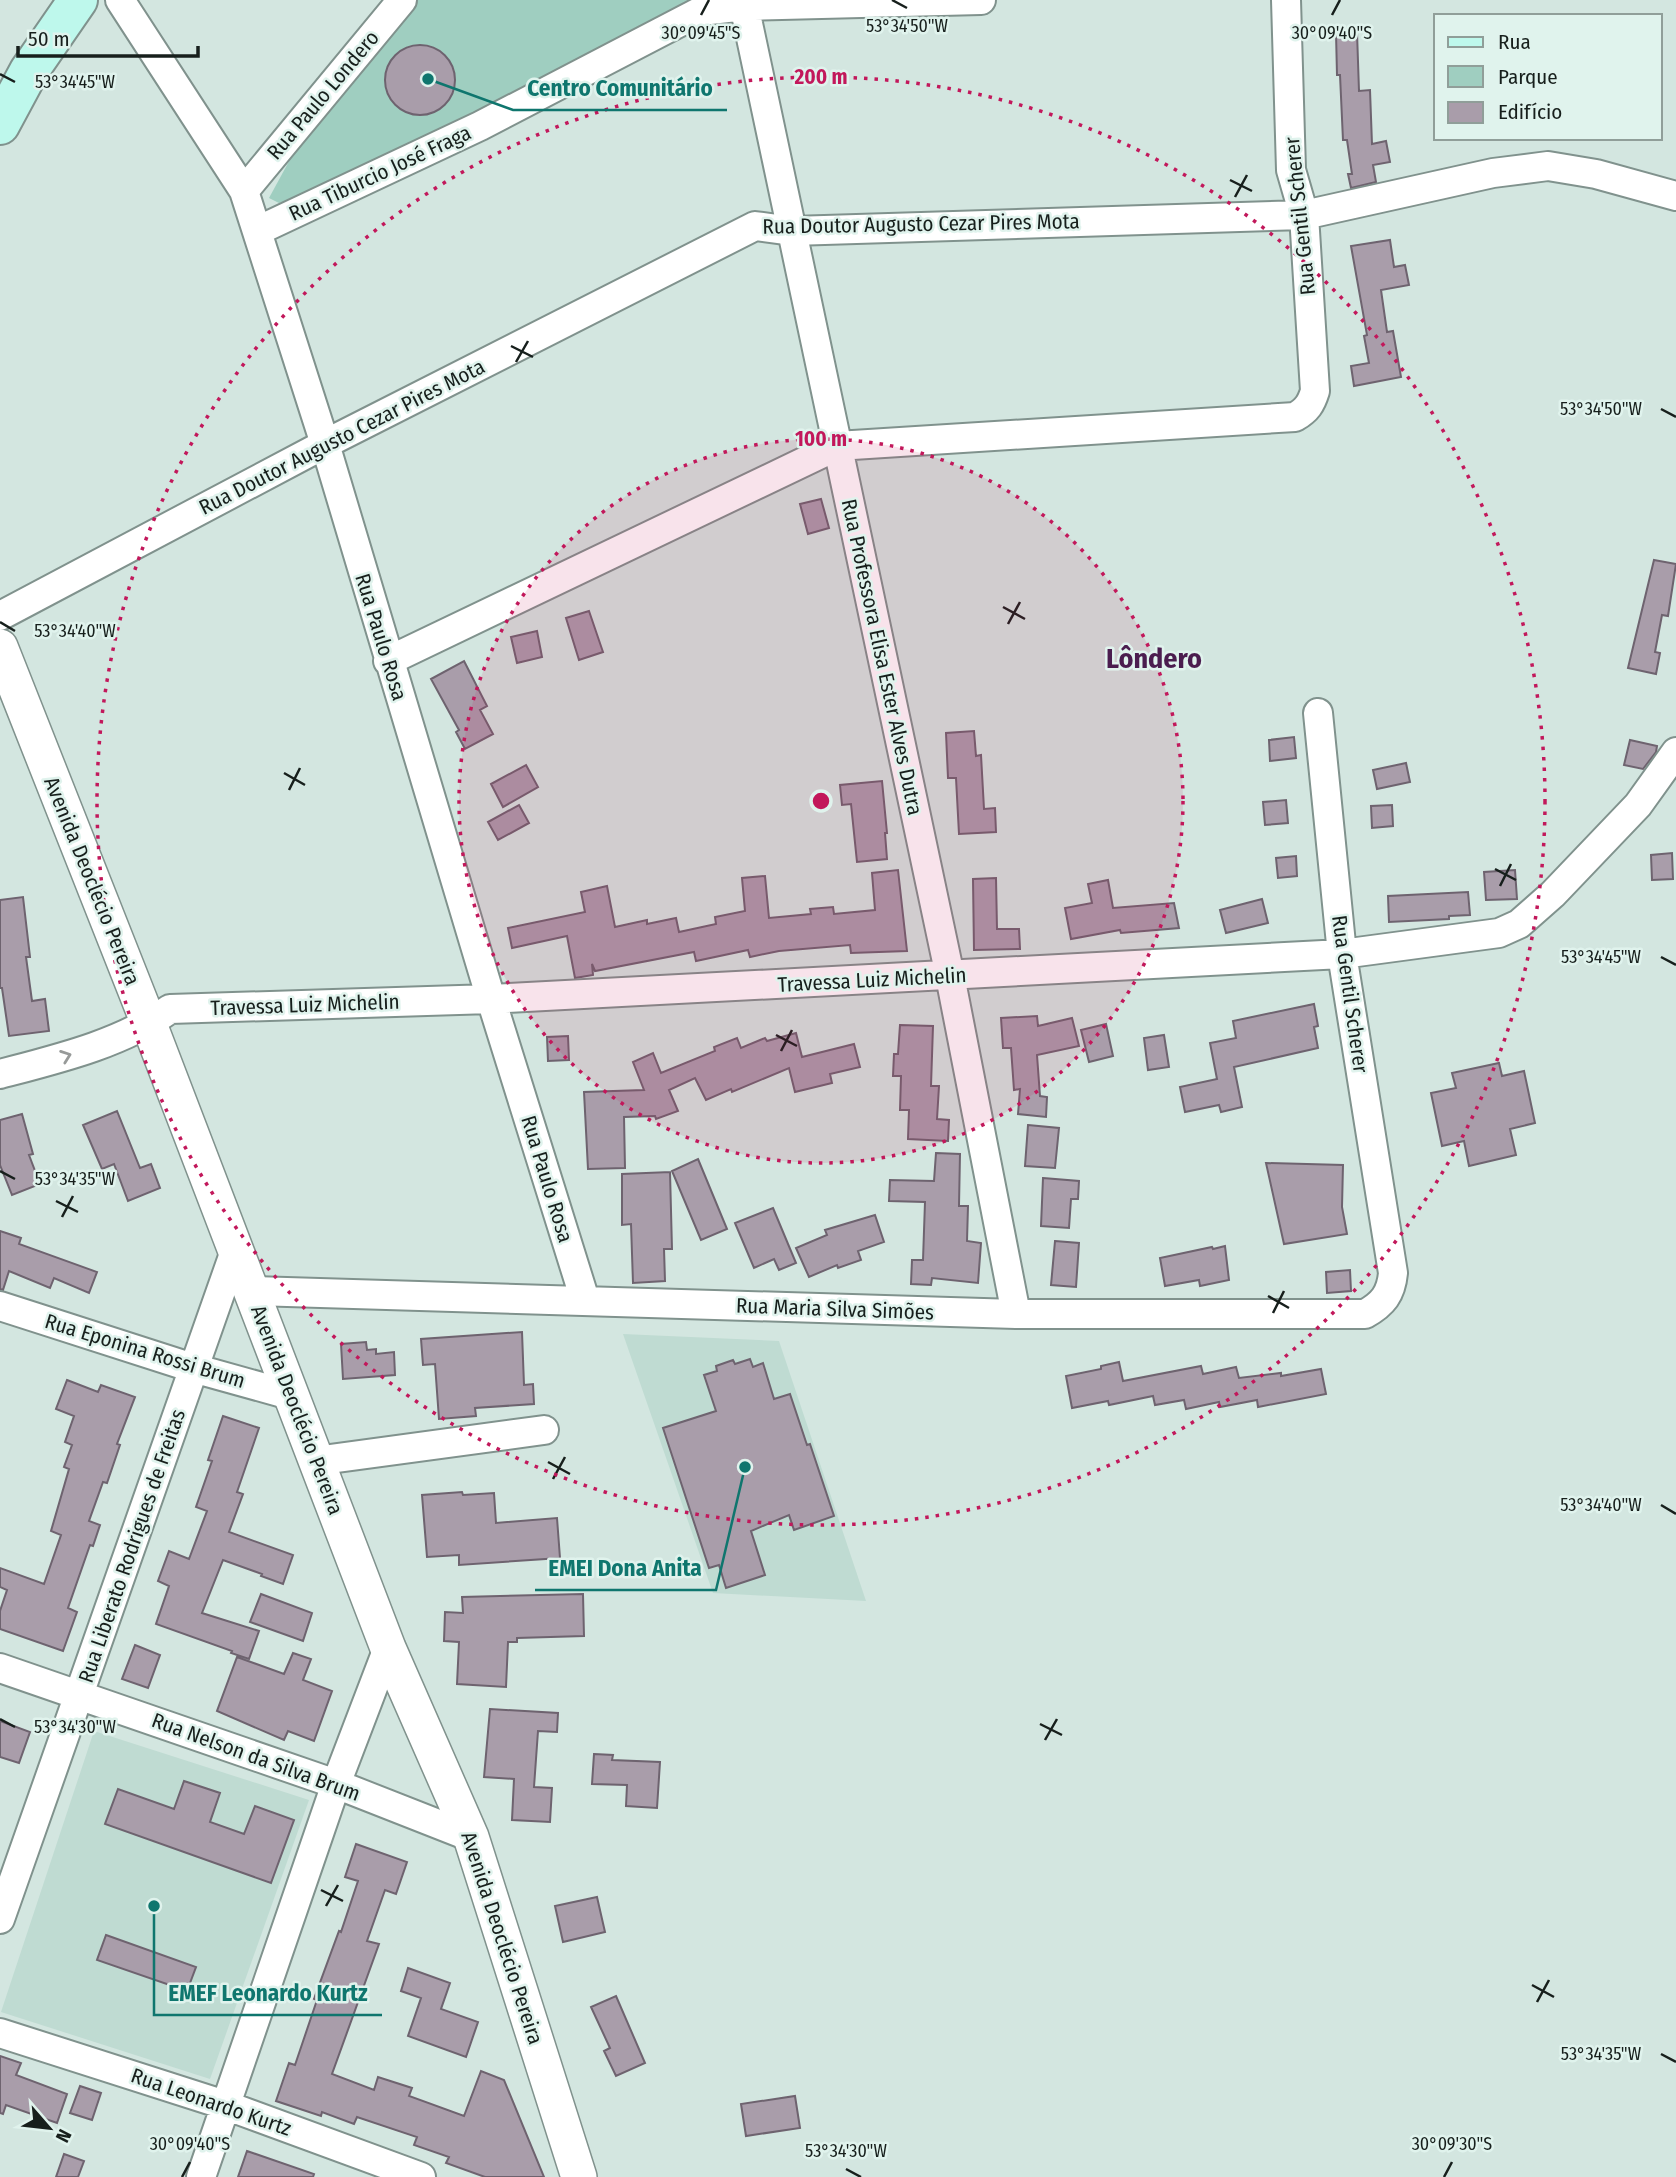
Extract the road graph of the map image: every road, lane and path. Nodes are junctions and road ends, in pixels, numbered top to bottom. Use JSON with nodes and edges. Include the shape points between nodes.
{"nodes":[{"id":1,"x":78,"y":0,"type":"edge"},
{"id":2,"x":120,"y":0,"type":"edge"},
{"id":3,"x":402,"y":0,"type":"edge"},
{"id":4,"x":981,"y":0,"type":"edge"},
{"id":5,"x":1286,"y":0,"type":"edge"},
{"id":6,"x":744,"y":3,"type":"edge"},
{"id":7,"x":0,"y":125,"type":"edge"},
{"id":8,"x":244,"y":191,"type":"junction"},
{"id":9,"x":1676,"y":196,"type":"edge"},
{"id":10,"x":1304,"y":215,"type":"junction"},
{"id":11,"x":257,"y":231,"type":"junction"},
{"id":12,"x":792,"y":231,"type":"junction"},
{"id":13,"x":325,"y":444,"type":"junction"},
{"id":14,"x":837,"y":446,"type":"junction"},
{"id":15,"x":0,"y":616,"type":"edge"},
{"id":16,"x":0,"y":647,"type":"edge"},
{"id":17,"x":388,"y":662,"type":"junction"},
{"id":18,"x":1318,"y":713,"type":"dead end"},
{"id":19,"x":1676,"y":752,"type":"edge"},
{"id":20,"x":1342,"y":954,"type":"junction"},
{"id":21,"x":950,"y":976,"type":"junction"},
{"id":22,"x":491,"y":999,"type":"junction"},
{"id":23,"x":149,"y":1024,"type":"junction"},
{"id":24,"x":0,"y":1074,"type":"edge"},
{"id":25,"x":235,"y":1251,"type":"junction"},
{"id":26,"x":1393,"y":1273,"type":"joint"},
{"id":27,"x":253,"y":1292,"type":"junction"},
{"id":28,"x":585,"y":1300,"type":"junction"},
{"id":29,"x":0,"y":1306,"type":"edge"},
{"id":30,"x":1016,"y":1314,"type":"junction"},
{"id":31,"x":193,"y":1368,"type":"junction"},
{"id":32,"x":290,"y":1395,"type":"junction"},
{"id":33,"x":544,"y":1430,"type":"dead end"},
{"id":34,"x":315,"y":1461,"type":"junction"},
{"id":35,"x":388,"y":1648,"type":"junction"},
{"id":36,"x":0,"y":1668,"type":"edge"},
{"id":37,"x":81,"y":1695,"type":"junction"},
{"id":38,"x":336,"y":1784,"type":"junction"},
{"id":39,"x":471,"y":1837,"type":"junction"},
{"id":40,"x":0,"y":1919,"type":"edge"},
{"id":41,"x":0,"y":2033,"type":"edge"},
{"id":42,"x":225,"y":2105,"type":"junction"},
{"id":43,"x":201,"y":2177,"type":"edge"},
{"id":44,"x":421,"y":2177,"type":"edge"},
{"id":45,"x":579,"y":2177,"type":"edge"}],
"edges":[{"from":1,"to":7,"type":"main road","via":[[29,71]]},
{"from":2,"to":8,"type":"street","name":"Rua Paulo Rosa"},
{"from":3,"to":8,"type":"street","name":"Rua Paulo Londero"},
{"from":4,"to":6,"type":"street","name":"Rua Tiburcio José Fraga"},
{"from":5,"to":10,"type":"street","name":"Rua Gentil Scherer","via":[[1291,170]]},
{"from":6,"to":11,"type":"street","name":"Rua Tiburcio José Fraga","via":[[701,11],[480,126]]},
{"from":6,"to":12,"type":"street","name":"Rua Professora Elisa Ester Alves Dutra"},
{"from":8,"to":11,"type":"street","name":"Rua Paulo Rosa"},
{"from":9,"to":10,"type":"street","name":"Rua Doutor Augusto Cezar Pires Mota","via":[[1548,166],[1493,173]]},
{"from":10,"to":12,"type":"street","name":"Rua Doutor Augusto Cezar Pires Mota"},
{"from":10,"to":14,"type":"street","name":"Rua Gentil Scherer","via":[[1315,391],[1306,411],[1295,417]]},
{"from":11,"to":13,"type":"street","name":"Rua Paulo Rosa"},
{"from":12,"to":13,"type":"street","name":"Rua Doutor Augusto Cezar Pires Mota","via":[[755,226]]},
{"from":12,"to":14,"type":"street","name":"Rua Professora Elisa Ester Alves Dutra"},
{"from":13,"to":15,"type":"street","name":"Rua Doutor Augusto Cezar Pires Mota"},
{"from":13,"to":17,"type":"street","name":"Rua Paulo Rosa"},
{"from":14,"to":17,"type":"street"},
{"from":14,"to":21,"type":"street","name":"Rua Professora Elisa Ester Alves Dutra"},
{"from":16,"to":23,"type":"street","name":"Avenida Deoclécio Pereira"},
{"from":17,"to":22,"type":"street","name":"Rua Paulo Rosa"},
{"from":18,"to":20,"type":"street","name":"Rua Gentil Scherer"},
{"from":19,"to":20,"type":"street","name":"Travessa Luiz Michelin","via":[[1637,805],[1519,924],[1499,933]]},
{"from":20,"to":21,"type":"street","name":"Travessa Luiz Michelin"},
{"from":20,"to":26,"type":"street","name":"Rua Gentil Scherer"},
{"from":21,"to":22,"type":"street","name":"Travessa Luiz Michelin"},
{"from":21,"to":30,"type":"street","name":"Rua Professora Elisa Ester Alves Dutra"},
{"from":22,"to":23,"type":"street","name":"Travessa Luiz Michelin","via":[[170,1010]]},
{"from":22,"to":28,"type":"street","name":"Rua Paulo Rosa"},
{"from":24,"to":23,"type":"street","name":"Travessa Luiz Michelin","one_way":true,"via":[[58,1059]]},
{"from":23,"to":25,"type":"street","name":"Avenida Deoclécio Pereira"},
{"from":25,"to":27,"type":"street","name":"Avenida Deoclécio Pereira"},
{"from":25,"to":31,"type":"street","name":"Rua Liberato Rodrigues de Freitas"},
{"from":26,"to":30,"type":"street","name":"Rua Maria Silva Simões","via":[[1381,1305],[1365,1314]]},
{"from":27,"to":28,"type":"street","name":"Rua Maria Silva Simões"},
{"from":27,"to":32,"type":"street","name":"Avenida Deoclécio Pereira"},
{"from":28,"to":30,"type":"street","name":"Rua Maria Silva Simões"},
{"from":29,"to":31,"type":"street","name":"Rua Eponina Rossi Brum"},
{"from":31,"to":32,"type":"street","name":"Rua Eponina Rossi Brum"},
{"from":31,"to":37,"type":"street","name":"Rua Liberato Rodrigues de Freitas"},
{"from":32,"to":34,"type":"street","name":"Avenida Deoclécio Pereira"},
{"from":33,"to":34,"type":"street"},
{"from":34,"to":35,"type":"street","name":"Avenida Deoclécio Pereira"},
{"from":35,"to":38,"type":"street"},
{"from":35,"to":39,"type":"street","name":"Avenida Deoclécio Pereira"},
{"from":36,"to":37,"type":"street","name":"Rua Nelson da Silva Brum"},
{"from":37,"to":38,"type":"street","name":"Rua Nelson da Silva Brum"},
{"from":37,"to":40,"type":"street","name":"Rua Liberato Rodrigues de Freitas"},
{"from":38,"to":39,"type":"street","name":"Rua Nelson da Silva Brum"},
{"from":38,"to":42,"type":"street"},
{"from":39,"to":45,"type":"street","name":"Avenida Deoclécio Pereira"},
{"from":41,"to":42,"type":"street","name":"Rua Leonardo Kurtz"},
{"from":42,"to":43,"type":"street"},
{"from":42,"to":44,"type":"street","name":"Rua Leonardo Kurtz"}]}
